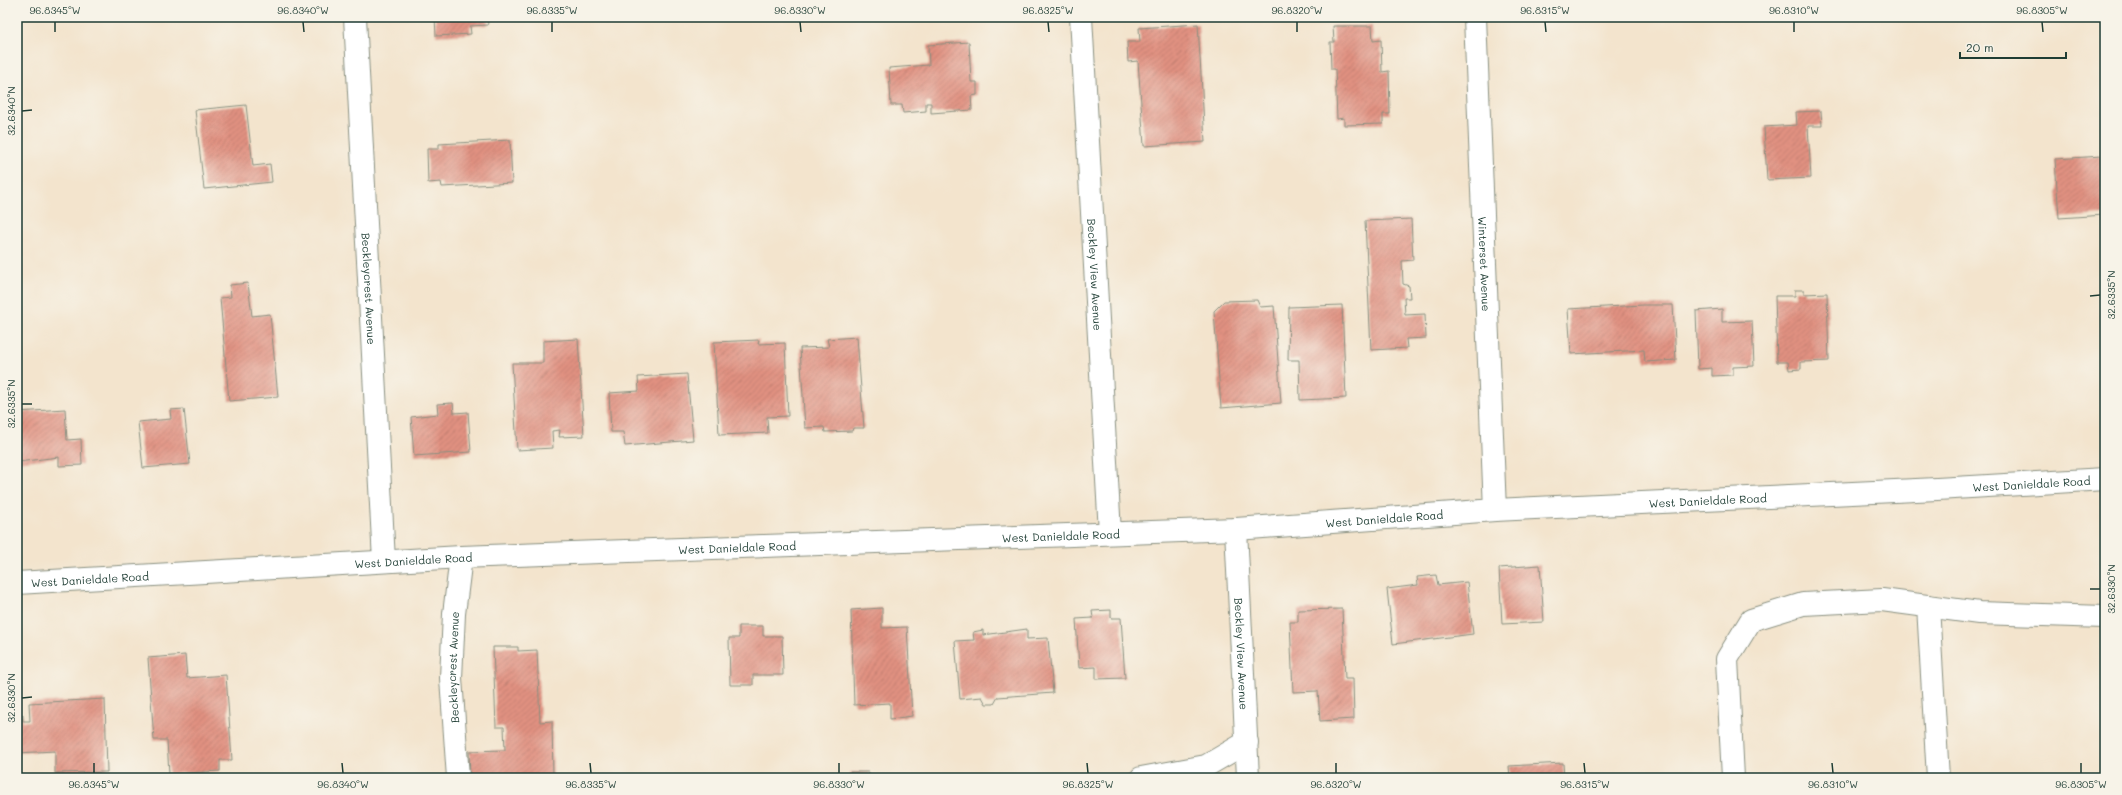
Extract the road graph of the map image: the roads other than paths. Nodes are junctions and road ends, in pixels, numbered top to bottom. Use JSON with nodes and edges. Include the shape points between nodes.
{"nodes":[{"id":1,"x":355,"y":17,"type":"edge"},
{"id":2,"x":1081,"y":17,"type":"edge"},
{"id":3,"x":1475,"y":17,"type":"edge"},
{"id":4,"x":2105,"y":479,"type":"edge"},
{"id":5,"x":1495,"y":510,"type":"junction"},
{"id":6,"x":1236,"y":529,"type":"junction"},
{"id":7,"x":1110,"y":533,"type":"junction"},
{"id":8,"x":461,"y":557,"type":"junction"},
{"id":9,"x":384,"y":561,"type":"junction"},
{"id":10,"x":17,"y":583,"type":"edge"},
{"id":11,"x":1928,"y":606,"type":"junction"},
{"id":12,"x":2105,"y":617,"type":"edge"},
{"id":13,"x":1247,"y":742,"type":"junction"},
{"id":14,"x":458,"y":778,"type":"edge"},
{"id":15,"x":1141,"y":778,"type":"edge"},
{"id":16,"x":1248,"y":778,"type":"edge"},
{"id":17,"x":1733,"y":778,"type":"edge"},
{"id":18,"x":1938,"y":778,"type":"edge"}],
"edges":[{"from":1,"to":9,"type":"street","name":"Beckleycrest Avenue"},
{"from":2,"to":7,"type":"street","name":"Beckley View Avenue"},
{"from":3,"to":5,"type":"street","name":"Winterset Avenue"},
{"from":4,"to":5,"type":"street","name":"West Danieldale Road","via":[[1937,490]]},
{"from":5,"to":6,"type":"street","name":"West Danieldale Road"},
{"from":6,"to":7,"type":"street","name":"West Danieldale Road"},
{"from":6,"to":13,"type":"street","name":"Beckley View Avenue"},
{"from":7,"to":8,"type":"street","name":"West Danieldale Road"},
{"from":8,"to":9,"type":"street","name":"West Danieldale Road"},
{"from":8,"to":14,"type":"street","name":"Beckleycrest Avenue","via":[[454,614],[451,678]]},
{"from":9,"to":10,"type":"street","name":"West Danieldale Road"},
{"from":11,"to":12,"type":"street","via":[[1979,613]]},
{"from":11,"to":17,"type":"street","via":[[1882,600],[1803,604],[1751,620],[1727,659]]},
{"from":11,"to":18,"type":"street"},
{"from":13,"to":15,"type":"street","via":[[1206,766]]},
{"from":13,"to":16,"type":"street","name":"Beckley View Avenue"}]}
